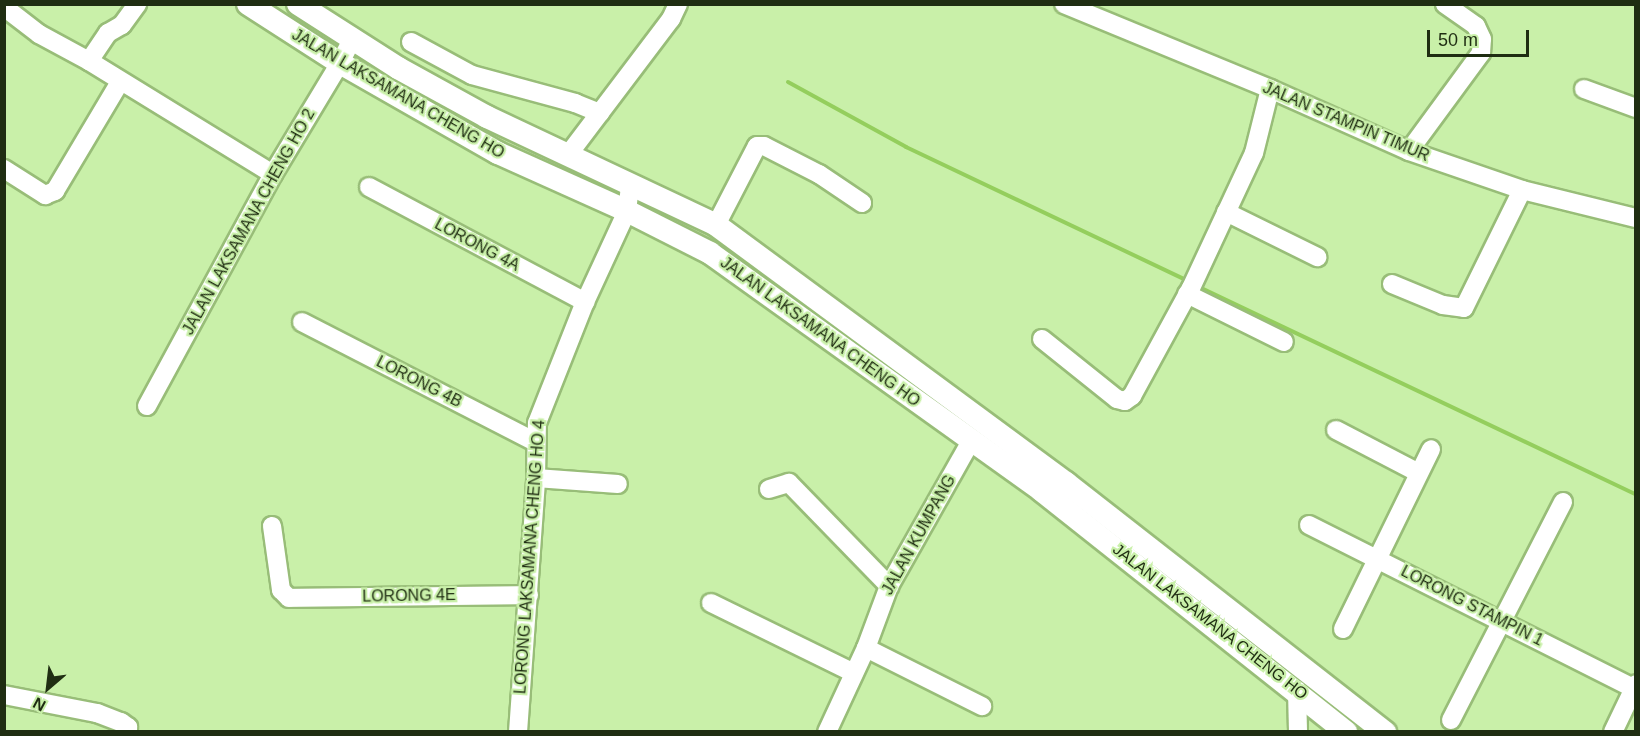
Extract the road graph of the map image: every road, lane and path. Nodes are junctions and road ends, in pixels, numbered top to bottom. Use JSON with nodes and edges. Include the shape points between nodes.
{"nodes":[{"id":1,"x":137,"y":4,"type":"edge"},
{"id":2,"x":248,"y":4,"type":"edge"},
{"id":3,"x":298,"y":4,"type":"edge"},
{"id":4,"x":678,"y":4,"type":"edge"},
{"id":5,"x":1064,"y":4,"type":"edge"},
{"id":6,"x":1445,"y":4,"type":"edge"},
{"id":7,"x":15,"y":9,"type":"edge"},
{"id":8,"x":1095,"y":11,"type":"edge"},
{"id":9,"x":352,"y":39,"type":"junction"},
{"id":10,"x":411,"y":42,"type":"dead end"},
{"id":11,"x":89,"y":61,"type":"junction"},
{"id":12,"x":340,"y":63,"type":"junction"},
{"id":13,"x":120,"y":82,"type":"junction"},
{"id":14,"x":1270,"y":89,"type":"junction"},
{"id":15,"x":1584,"y":89,"type":"dead end"},
{"id":16,"x":1635,"y":108,"type":"edge"},
{"id":17,"x":600,"y":113,"type":"junction"},
{"id":18,"x":1409,"y":151,"type":"junction"},
{"id":19,"x":568,"y":154,"type":"junction"},
{"id":20,"x":4,"y":169,"type":"edge"},
{"id":21,"x":273,"y":174,"type":"junction"},
{"id":22,"x":630,"y":185,"type":"junction"},
{"id":23,"x":369,"y":187,"type":"dead end"},
{"id":24,"x":1522,"y":190,"type":"junction"},
{"id":25,"x":862,"y":203,"type":"dead end"},
{"id":26,"x":627,"y":211,"type":"junction"},
{"id":27,"x":1226,"y":212,"type":"junction"},
{"id":28,"x":1635,"y":218,"type":"edge"},
{"id":29,"x":716,"y":225,"type":"junction"},
{"id":30,"x":1317,"y":257,"type":"dead end"},
{"id":31,"x":1392,"y":284,"type":"dead end"},
{"id":32,"x":1192,"y":285,"type":"junction"},
{"id":33,"x":585,"y":302,"type":"junction"},
{"id":34,"x":302,"y":322,"type":"dead end"},
{"id":35,"x":1042,"y":339,"type":"dead end"},
{"id":36,"x":1284,"y":342,"type":"dead end"},
{"id":37,"x":147,"y":406,"type":"dead end"},
{"id":38,"x":1336,"y":430,"type":"dead end"},
{"id":39,"x":972,"y":439,"type":"junction"},
{"id":40,"x":535,"y":442,"type":"junction"},
{"id":41,"x":1431,"y":449,"type":"dead end"},
{"id":42,"x":1419,"y":473,"type":"junction"},
{"id":43,"x":536,"y":478,"type":"junction"},
{"id":44,"x":618,"y":484,"type":"dead end"},
{"id":45,"x":769,"y":489,"type":"dead end"},
{"id":46,"x":1563,"y":502,"type":"dead end"},
{"id":47,"x":1309,"y":525,"type":"dead end"},
{"id":48,"x":272,"y":526,"type":"dead end"},
{"id":49,"x":1378,"y":558,"type":"junction"},
{"id":50,"x":889,"y":586,"type":"junction"},
{"id":51,"x":529,"y":595,"type":"junction"},
{"id":52,"x":711,"y":603,"type":"dead end"},
{"id":53,"x":1501,"y":622,"type":"junction"},
{"id":54,"x":1343,"y":629,"type":"dead end"},
{"id":55,"x":866,"y":648,"type":"junction"},
{"id":56,"x":854,"y":673,"type":"junction"},
{"id":57,"x":1634,"y":686,"type":"edge"},
{"id":58,"x":1297,"y":690,"type":"junction"},
{"id":59,"x":4,"y":695,"type":"edge"},
{"id":60,"x":982,"y":706,"type":"dead end"},
{"id":61,"x":1451,"y":720,"type":"dead end"},
{"id":62,"x":128,"y":729,"type":"edge"},
{"id":63,"x":518,"y":732,"type":"edge"},
{"id":64,"x":827,"y":732,"type":"edge"},
{"id":65,"x":1298,"y":732,"type":"edge"},
{"id":66,"x":1346,"y":732,"type":"edge"},
{"id":67,"x":1385,"y":732,"type":"edge"},
{"id":68,"x":1613,"y":732,"type":"edge"}],
"edges":[{"from":1,"to":11,"type":"street","via":[[122,25],[108,33]]},
{"from":2,"to":12,"type":"main road","name":"JALAN LAKSAMANA CHENG HO"},
{"from":3,"to":9,"type":"main road","name":"JALAN LAKSAMANA CHENG HO"},
{"from":4,"to":17,"type":"street","via":[[671,19]]},
{"from":5,"to":8,"type":"street","name":"JALAN STAMPIN TIMUR"},
{"from":6,"to":18,"type":"street","via":[[1476,26],[1482,39],[1481,53]]},
{"from":7,"to":11,"type":"street","via":[[39,34]]},
{"from":8,"to":14,"type":"street","name":"JALAN STAMPIN TIMUR"},
{"from":9,"to":12,"type":"street","name":"JALAN LAKSAMANA CHENG HO 2"},
{"from":9,"to":19,"type":"main road","name":"JALAN LAKSAMANA CHENG HO","via":[[486,117]]},
{"from":10,"to":17,"type":"street","via":[[472,75]]},
{"from":11,"to":13,"type":"street"},
{"from":12,"to":21,"type":"street","name":"JALAN LAKSAMANA CHENG HO 2"},
{"from":12,"to":26,"type":"main road","name":"JALAN LAKSAMANA CHENG HO","via":[[498,153]]},
{"from":13,"to":20,"type":"street","via":[[55,191],[45,195]]},
{"from":13,"to":21,"type":"street"},
{"from":14,"to":18,"type":"street","name":"JALAN STAMPIN TIMUR"},
{"from":14,"to":27,"type":"street","via":[[1254,153]]},
{"from":15,"to":16,"type":"street"},
{"from":17,"to":19,"type":"street"},
{"from":18,"to":24,"type":"street","name":"JALAN STAMPIN TIMUR"},
{"from":19,"to":22,"type":"main road","name":"JALAN LAKSAMANA CHENG HO"},
{"from":21,"to":37,"type":"street","name":"JALAN LAKSAMANA CHENG HO 2"},
{"from":22,"to":26,"type":"street","name":"LORONG LAKSAMANA CHENG HO 4"},
{"from":22,"to":29,"type":"main road","name":"JALAN LAKSAMANA CHENG HO"},
{"from":23,"to":33,"type":"street","name":"LORONG 4A"},
{"from":24,"to":28,"type":"street","name":"JALAN STAMPIN TIMUR"},
{"from":24,"to":31,"type":"street","via":[[1464,308],[1443,305]]},
{"from":25,"to":29,"type":"street","via":[[819,174],[757,146]]},
{"from":26,"to":33,"type":"street","name":"LORONG LAKSAMANA CHENG HO 4"},
{"from":26,"to":39,"type":"main road","name":"JALAN LAKSAMANA CHENG HO","via":[[710,253]]},
{"from":27,"to":30,"type":"street"},
{"from":27,"to":32,"type":"street"},
{"from":29,"to":67,"type":"main road","name":"JALAN LAKSAMANA CHENG HO","via":[[1066,483]]},
{"from":32,"to":35,"type":"street","via":[[1132,396],[1125,401]]},
{"from":32,"to":36,"type":"street"},
{"from":33,"to":40,"type":"street","name":"LORONG LAKSAMANA CHENG HO 4","via":[[542,405]]},
{"from":34,"to":40,"type":"street","name":"LORONG 4B"},
{"from":38,"to":42,"type":"street"},
{"from":39,"to":50,"type":"street","name":"JALAN KUMPANG"},
{"from":39,"to":58,"type":"main road","name":"JALAN LAKSAMANA CHENG HO"},
{"from":40,"to":43,"type":"street","name":"LORONG LAKSAMANA CHENG HO 4"},
{"from":41,"to":42,"type":"street"},
{"from":42,"to":49,"type":"street"},
{"from":43,"to":44,"type":"street"},
{"from":43,"to":51,"type":"street","name":"LORONG LAKSAMANA CHENG HO 4"},
{"from":45,"to":50,"type":"street","via":[[789,483]]},
{"from":46,"to":53,"type":"street"},
{"from":47,"to":49,"type":"street","name":"LORONG STAMPIN 1"},
{"from":48,"to":51,"type":"street","name":"LORONG 4E","via":[[281,591],[289,598]]},
{"from":49,"to":53,"type":"street","name":"LORONG STAMPIN 1"},
{"from":49,"to":54,"type":"street"},
{"from":50,"to":55,"type":"street","name":"JALAN KUMPANG"},
{"from":51,"to":63,"type":"street","name":"LORONG LAKSAMANA CHENG HO 4"},
{"from":52,"to":56,"type":"street"},
{"from":53,"to":57,"type":"street","name":"LORONG STAMPIN 1"},
{"from":53,"to":61,"type":"street"},
{"from":55,"to":56,"type":"street","name":"JALAN KUMPANG"},
{"from":55,"to":60,"type":"street"},
{"from":56,"to":64,"type":"street","name":"JALAN KUMPANG"},
{"from":57,"to":68,"type":"street"},
{"from":58,"to":65,"type":"street"},
{"from":58,"to":66,"type":"main road","name":"JALAN LAKSAMANA CHENG HO"},
{"from":59,"to":62,"type":"street","via":[[97,713],[121,722]]}]}
